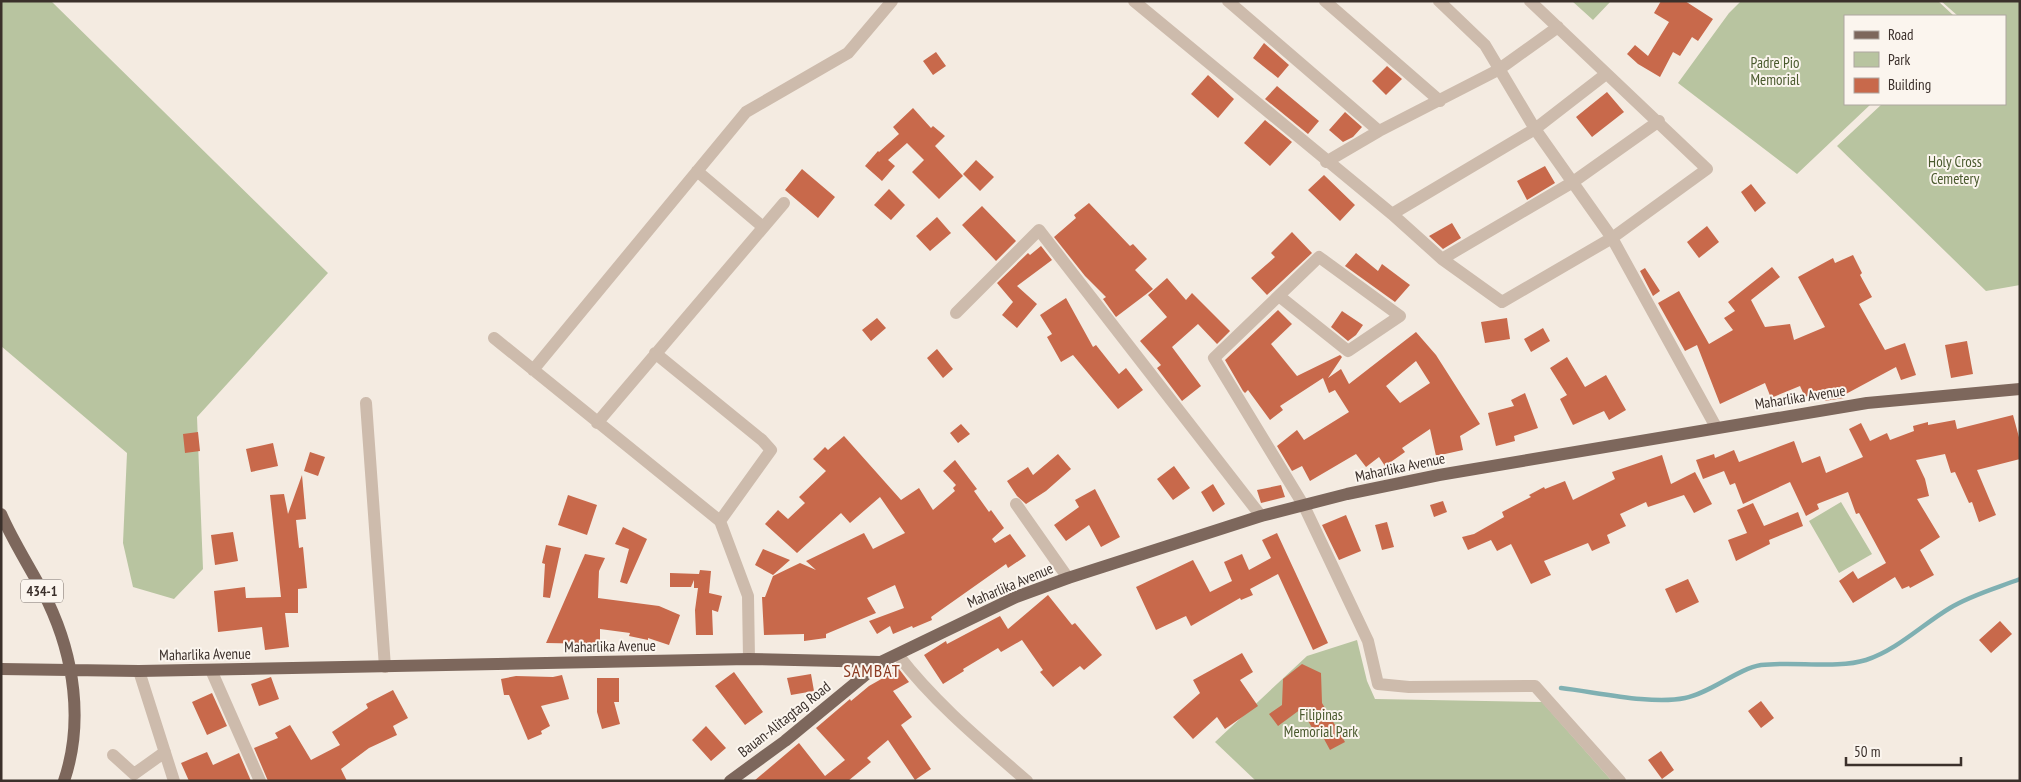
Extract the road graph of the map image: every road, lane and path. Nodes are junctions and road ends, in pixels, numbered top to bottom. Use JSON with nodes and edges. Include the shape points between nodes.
{"nodes":[{"id":1,"x":892,"y":1,"type":"edge"},
{"id":2,"x":1134,"y":1,"type":"edge"},
{"id":3,"x":1228,"y":1,"type":"edge"},
{"id":4,"x":1325,"y":1,"type":"edge"},
{"id":5,"x":1439,"y":1,"type":"edge"},
{"id":6,"x":1530,"y":1,"type":"edge"},
{"id":7,"x":1558,"y":27,"type":"junction"},
{"id":8,"x":1498,"y":70,"type":"junction"},
{"id":9,"x":1606,"y":74,"type":"junction"},
{"id":10,"x":1440,"y":101,"type":"junction"},
{"id":11,"x":1659,"y":121,"type":"junction"},
{"id":12,"x":1535,"y":129,"type":"junction"},
{"id":13,"x":1379,"y":132,"type":"junction"},
{"id":14,"x":1326,"y":162,"type":"junction"},
{"id":15,"x":697,"y":171,"type":"junction"},
{"id":16,"x":1573,"y":182,"type":"junction"},
{"id":17,"x":784,"y":203,"type":"dead end"},
{"id":18,"x":1392,"y":214,"type":"junction"},
{"id":19,"x":763,"y":227,"type":"junction"},
{"id":20,"x":1612,"y":238,"type":"junction"},
{"id":21,"x":1442,"y":259,"type":"junction"},
{"id":22,"x":1279,"y":296,"type":"junction"},
{"id":23,"x":956,"y":313,"type":"dead end"},
{"id":24,"x":494,"y":338,"type":"dead end"},
{"id":25,"x":656,"y":353,"type":"junction"},
{"id":26,"x":533,"y":370,"type":"junction"},
{"id":27,"x":2020,"y":389,"type":"edge"},
{"id":28,"x":366,"y":403,"type":"dead end"},
{"id":29,"x":597,"y":423,"type":"junction"},
{"id":30,"x":1716,"y":427,"type":"junction"},
{"id":31,"x":1016,"y":504,"type":"dead end"},
{"id":32,"x":1304,"y":506,"type":"junction"},
{"id":33,"x":1,"y":514,"type":"edge"},
{"id":34,"x":1261,"y":516,"type":"junction"},
{"id":35,"x":720,"y":521,"type":"junction"},
{"id":36,"x":1068,"y":578,"type":"junction"},
{"id":37,"x":898,"y":655,"type":"junction"},
{"id":38,"x":749,"y":659,"type":"junction"},
{"id":39,"x":881,"y":662,"type":"junction"},
{"id":40,"x":385,"y":667,"type":"junction"},
{"id":41,"x":1,"y":669,"type":"edge"},
{"id":42,"x":211,"y":670,"type":"junction"},
{"id":43,"x":71,"y":671,"type":"junction"},
{"id":44,"x":139,"y":671,"type":"junction"},
{"id":45,"x":165,"y":752,"type":"junction"},
{"id":46,"x":113,"y":755,"type":"dead end"},
{"id":47,"x":64,"y":781,"type":"edge"},
{"id":48,"x":174,"y":781,"type":"edge"},
{"id":49,"x":260,"y":781,"type":"edge"},
{"id":50,"x":730,"y":781,"type":"edge"},
{"id":51,"x":1027,"y":781,"type":"edge"},
{"id":52,"x":1620,"y":781,"type":"edge"}],
"edges":[{"from":1,"to":15,"type":"street","via":[[848,53],[746,112]]},
{"from":2,"to":14,"type":"street"},
{"from":3,"to":13,"type":"street"},
{"from":4,"to":10,"type":"street"},
{"from":5,"to":8,"type":"street","via":[[1485,45]]},
{"from":6,"to":7,"type":"street"},
{"from":7,"to":8,"type":"street"},
{"from":7,"to":9,"type":"street"},
{"from":8,"to":10,"type":"street"},
{"from":8,"to":12,"type":"street"},
{"from":9,"to":11,"type":"street"},
{"from":9,"to":12,"type":"street"},
{"from":10,"to":13,"type":"street"},
{"from":11,"to":16,"type":"street"},
{"from":11,"to":20,"type":"street","via":[[1707,169]]},
{"from":12,"to":16,"type":"street"},
{"from":12,"to":18,"type":"street"},
{"from":13,"to":14,"type":"street"},
{"from":14,"to":18,"type":"street"},
{"from":15,"to":19,"type":"street"},
{"from":15,"to":26,"type":"street"},
{"from":16,"to":20,"type":"street"},
{"from":16,"to":21,"type":"street"},
{"from":17,"to":19,"type":"street"},
{"from":18,"to":21,"type":"street"},
{"from":19,"to":25,"type":"street"},
{"from":20,"to":21,"type":"street","via":[[1502,302]]},
{"from":20,"to":30,"type":"street"},
{"from":22,"to":22,"type":"street","via":[[1319,258],[1400,316],[1348,351]]},
{"from":22,"to":32,"type":"street","via":[[1214,358]]},
{"from":23,"to":34,"type":"street","via":[[1039,230]]},
{"from":24,"to":26,"type":"street"},
{"from":25,"to":29,"type":"street"},
{"from":25,"to":35,"type":"street","via":[[772,450]]},
{"from":26,"to":29,"type":"street"},
{"from":27,"to":30,"type":"main road","name":"Maharlika Avenue","via":[[1867,403]]},
{"from":28,"to":40,"type":"street"},
{"from":29,"to":35,"type":"street"},
{"from":30,"to":32,"type":"main road","name":"Maharlika Avenue","via":[[1439,475]]},
{"from":31,"to":36,"type":"street"},
{"from":32,"to":34,"type":"main road","name":"Maharlika Avenue"},
{"from":32,"to":52,"type":"street","via":[[1368,641],[1378,684],[1408,687],[1535,686]]},
{"from":33,"to":43,"type":"main road","number":"434-1","via":[[48,603],[64,641]]},
{"from":34,"to":36,"type":"main road","name":"Maharlika Avenue"},
{"from":35,"to":38,"type":"street","via":[[748,596]]},
{"from":36,"to":37,"type":"main road","name":"Maharlika Avenue","via":[[1016,597]]},
{"from":37,"to":39,"type":"main road","name":"Maharlika Avenue"},
{"from":37,"to":51,"type":"street","via":[[920,684]]},
{"from":38,"to":39,"type":"main road","name":"Maharlika Avenue"},
{"from":38,"to":40,"type":"main road","name":"Maharlika Avenue"},
{"from":39,"to":50,"type":"main road","name":"Bauan-Alitagtag Road"},
{"from":40,"to":42,"type":"main road","name":"Maharlika Avenue"},
{"from":41,"to":43,"type":"main road","name":"Maharlika Avenue"},
{"from":42,"to":44,"type":"main road","name":"Maharlika Avenue"},
{"from":42,"to":49,"type":"street"},
{"from":43,"to":44,"type":"main road","name":"Maharlika Avenue"},
{"from":43,"to":47,"type":"main road","number":"434-1","via":[[74,735]]},
{"from":44,"to":45,"type":"street"},
{"from":45,"to":46,"type":"street","via":[[134,774]]},
{"from":45,"to":48,"type":"street"}]}
